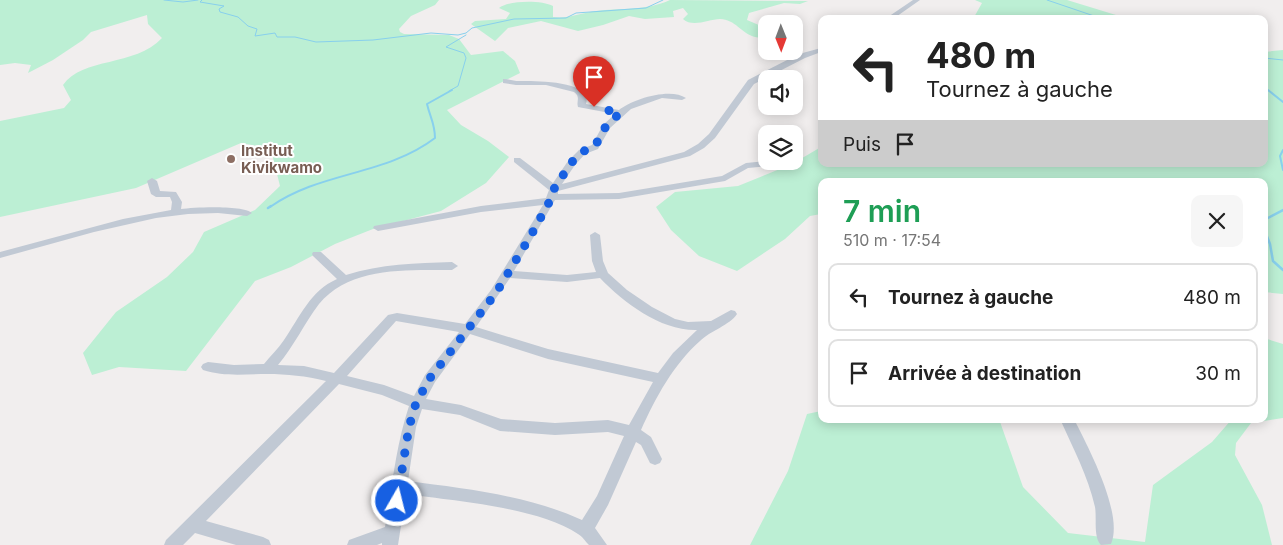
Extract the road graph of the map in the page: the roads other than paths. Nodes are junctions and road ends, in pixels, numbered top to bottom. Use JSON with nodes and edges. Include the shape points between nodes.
{"nodes":[{"id":1,"x":918,"y":0,"type":"edge"},
{"id":2,"x":922,"y":0,"type":"edge"},
{"id":3,"x":894,"y":15,"type":"edge"},
{"id":4,"x":818,"y":51,"type":"edge"},
{"id":5,"x":506,"y":81,"type":"dead end"},
{"id":6,"x":682,"y":98,"type":"dead end"},
{"id":7,"x":620,"y":113,"type":"junction"},
{"id":8,"x":517,"y":160,"type":"dead end"},
{"id":9,"x":758,"y":164,"type":"edge"},
{"id":10,"x":152,"y":181,"type":"dead end"},
{"id":11,"x":552,"y":196,"type":"junction"},
{"id":12,"x":176,"y":212,"type":"junction"},
{"id":13,"x":246,"y":213,"type":"dead end"},
{"id":14,"x":378,"y":228,"type":"dead end"},
{"id":15,"x":595,"y":235,"type":"dead end"},
{"id":16,"x":317,"y":254,"type":"dead end"},
{"id":17,"x":0,"y":255,"type":"edge"},
{"id":18,"x":452,"y":266,"type":"dead end"},
{"id":19,"x":507,"y":274,"type":"junction"},
{"id":20,"x":603,"y":274,"type":"junction"},
{"id":21,"x":344,"y":279,"type":"junction"},
{"id":22,"x":731,"y":314,"type":"dead end"},
{"id":23,"x":714,"y":325,"type":"junction"},
{"id":24,"x":468,"y":329,"type":"junction"},
{"id":25,"x":208,"y":367,"type":"dead end"},
{"id":26,"x":267,"y":368,"type":"junction"},
{"id":27,"x":336,"y":379,"type":"junction"},
{"id":28,"x":662,"y":380,"type":"junction"},
{"id":29,"x":416,"y":403,"type":"junction"},
{"id":30,"x":1070,"y":423,"type":"edge"},
{"id":31,"x":633,"y":432,"type":"junction"},
{"id":32,"x":655,"y":460,"type":"dead end"},
{"id":33,"x":398,"y":486,"type":"junction"},
{"id":34,"x":192,"y":525,"type":"junction"},
{"id":35,"x":585,"y":529,"type":"junction"},
{"id":36,"x":392,"y":538,"type":"edge"},
{"id":37,"x":1105,"y":539,"type":"dead end"},
{"id":38,"x":172,"y":545,"type":"edge"},
{"id":39,"x":263,"y":545,"type":"edge"},
{"id":40,"x":355,"y":545,"type":"edge"},
{"id":41,"x":600,"y":545,"type":"edge"}],
"edges":[{"from":1,"to":2,"type":"street"},
{"from":1,"to":3,"type":"street"},
{"from":4,"to":11,"type":"street","via":[[751,82],[712,136],[687,154]]},
{"from":5,"to":7,"type":"street","via":[[546,83],[577,90],[583,100],[581,105]]},
{"from":6,"to":7,"type":"street","via":[[649,99]]},
{"from":7,"to":11,"type":"street","via":[[606,126],[595,146],[582,152],[571,163]]},
{"from":8,"to":11,"type":"street"},
{"from":9,"to":11,"type":"street","via":[[746,166],[725,178],[619,196]]},
{"from":10,"to":12,"type":"street","via":[[156,194],[173,194],[177,202]]},
{"from":11,"to":14,"type":"street"},
{"from":11,"to":19,"type":"street"},
{"from":12,"to":13,"type":"street","via":[[229,210]]},
{"from":12,"to":17,"type":"street"},
{"from":15,"to":20,"type":"street"},
{"from":16,"to":21,"type":"street"},
{"from":18,"to":21,"type":"street","via":[[388,270]]},
{"from":19,"to":20,"type":"street","via":[[570,280]]},
{"from":19,"to":24,"type":"street"},
{"from":20,"to":23,"type":"street","via":[[611,283],[668,321],[680,325]]},
{"from":21,"to":26,"type":"street","via":[[321,295]]},
{"from":22,"to":23,"type":"street"},
{"from":23,"to":28,"type":"street","via":[[694,339]]},
{"from":24,"to":27,"type":"street","via":[[392,318]]},
{"from":24,"to":28,"type":"street","via":[[548,354]]},
{"from":24,"to":29,"type":"street","via":[[430,378]]},
{"from":25,"to":26,"type":"street","via":[[234,370]]},
{"from":26,"to":27,"type":"street","via":[[304,371]]},
{"from":27,"to":29,"type":"street","via":[[384,390]]},
{"from":27,"to":34,"type":"street"},
{"from":28,"to":31,"type":"street"},
{"from":29,"to":31,"type":"street","via":[[461,410],[500,425],[518,428],[608,426]]},
{"from":29,"to":33,"type":"street"},
{"from":30,"to":37,"type":"street","via":[[1100,499],[1107,524]]},
{"from":31,"to":32,"type":"street","via":[[646,441]]},
{"from":31,"to":35,"type":"street","via":[[604,498]]},
{"from":33,"to":35,"type":"street","via":[[527,507]]},
{"from":33,"to":36,"type":"street"},
{"from":34,"to":38,"type":"street"},
{"from":34,"to":39,"type":"street"},
{"from":35,"to":41,"type":"street"},
{"from":36,"to":40,"type":"street"}]}
